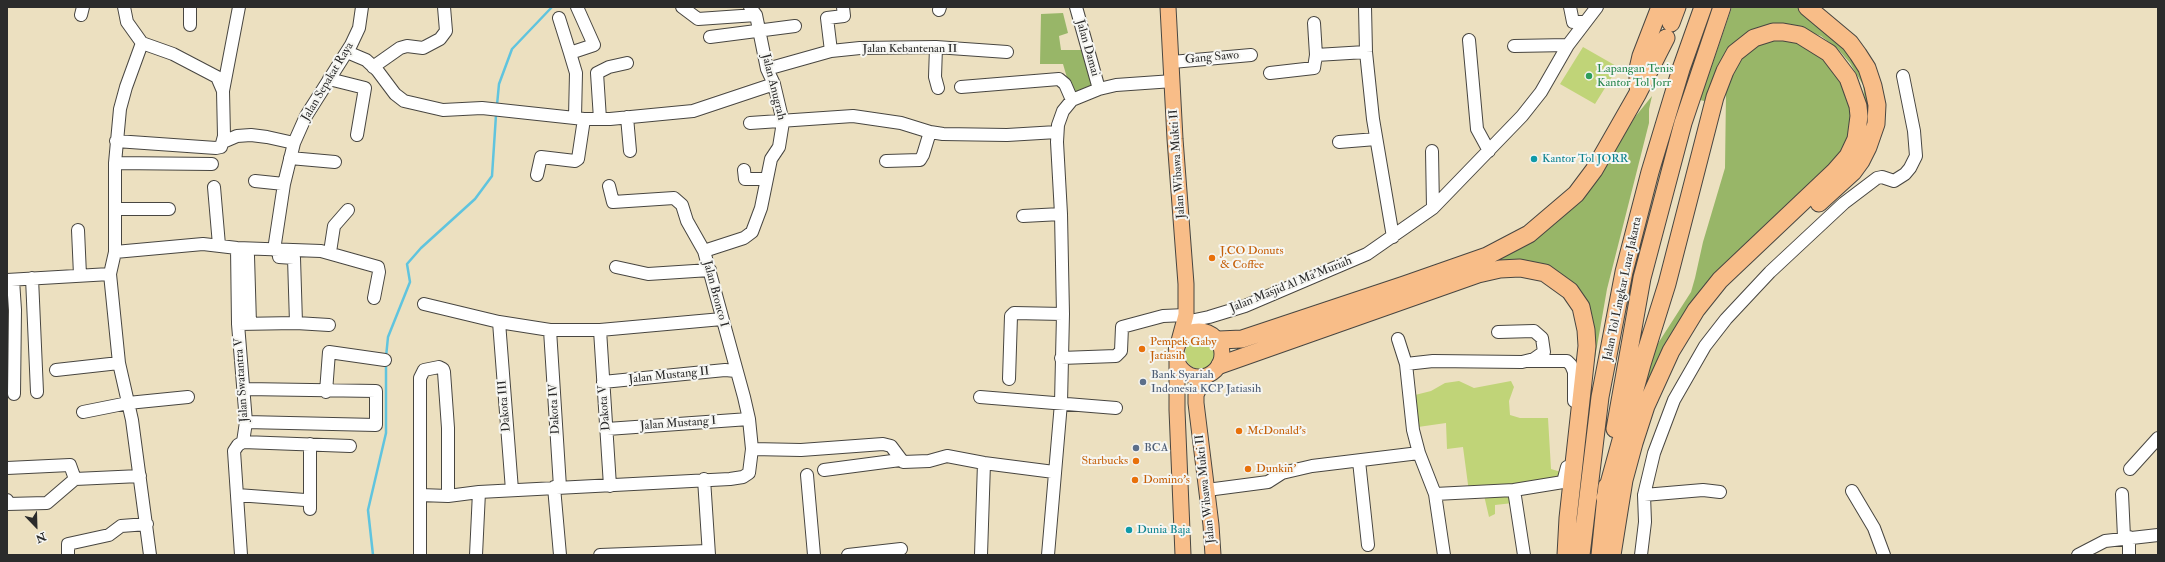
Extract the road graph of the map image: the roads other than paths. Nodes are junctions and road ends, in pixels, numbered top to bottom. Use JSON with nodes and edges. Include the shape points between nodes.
{"nodes":[{"id":1,"x":124,"y":7,"type":"edge"},
{"id":2,"x":190,"y":7,"type":"edge"},
{"id":3,"x":239,"y":7,"type":"edge"},
{"id":4,"x":362,"y":7,"type":"edge"},
{"id":5,"x":444,"y":7,"type":"edge"},
{"id":6,"x":577,"y":7,"type":"edge"},
{"id":7,"x":682,"y":7,"type":"edge"},
{"id":8,"x":843,"y":7,"type":"edge"},
{"id":9,"x":1076,"y":7,"type":"edge"},
{"id":10,"x":1168,"y":7,"type":"edge"},
{"id":11,"x":1365,"y":7,"type":"edge"},
{"id":12,"x":1570,"y":7,"type":"edge"},
{"id":13,"x":1597,"y":7,"type":"edge"},
{"id":14,"x":1660,"y":7,"type":"edge"},
{"id":15,"x":1677,"y":7,"type":"edge"},
{"id":16,"x":1703,"y":7,"type":"edge"},
{"id":17,"x":1722,"y":7,"type":"edge"},
{"id":18,"x":1807,"y":7,"type":"edge"},
{"id":19,"x":753,"y":11,"type":"edge"},
{"id":20,"x":559,"y":18,"type":"dead end"},
{"id":21,"x":1584,"y":22,"type":"junction"},
{"id":22,"x":1314,"y":23,"type":"dead end"},
{"id":23,"x":190,"y":25,"type":"dead end"},
{"id":24,"x":795,"y":26,"type":"dead end"},
{"id":25,"x":760,"y":31,"type":"junction"},
{"id":26,"x":710,"y":38,"type":"dead end"},
{"id":27,"x":1469,"y":40,"type":"dead end"},
{"id":28,"x":142,"y":43,"type":"junction"},
{"id":29,"x":1568,"y":44,"type":"junction"},
{"id":30,"x":1514,"y":46,"type":"dead end"},
{"id":31,"x":936,"y":47,"type":"junction"},
{"id":32,"x":831,"y":51,"type":"junction"},
{"id":33,"x":347,"y":52,"type":"junction"},
{"id":34,"x":1007,"y":52,"type":"dead end"},
{"id":35,"x":1366,"y":52,"type":"junction"},
{"id":36,"x":570,"y":53,"type":"junction"},
{"id":37,"x":1251,"y":55,"type":"dead end"},
{"id":38,"x":1316,"y":55,"type":"junction"},
{"id":39,"x":1172,"y":62,"type":"junction"},
{"id":40,"x":627,"y":63,"type":"dead end"},
{"id":41,"x":373,"y":67,"type":"junction"},
{"id":42,"x":767,"y":69,"type":"junction"},
{"id":43,"x":1270,"y":73,"type":"dead end"},
{"id":44,"x":1903,"y":76,"type":"dead end"},
{"id":45,"x":329,"y":79,"type":"junction"},
{"id":46,"x":1173,"y":81,"type":"junction"},
{"id":47,"x":774,"y":84,"type":"junction"},
{"id":48,"x":962,"y":87,"type":"dead end"},
{"id":49,"x":938,"y":88,"type":"dead end"},
{"id":50,"x":1099,"y":89,"type":"junction"},
{"id":51,"x":224,"y":91,"type":"junction"},
{"id":52,"x":1638,"y":93,"type":"junction"},
{"id":53,"x":1072,"y":100,"type":"junction"},
{"id":54,"x":579,"y":114,"type":"junction"},
{"id":55,"x":627,"y":117,"type":"junction"},
{"id":56,"x":600,"y":119,"type":"junction"},
{"id":57,"x":783,"y":122,"type":"junction"},
{"id":58,"x":750,"y":123,"type":"dead end"},
{"id":59,"x":930,"y":132,"type":"junction"},
{"id":60,"x":1057,"y":132,"type":"junction"},
{"id":61,"x":357,"y":135,"type":"dead end"},
{"id":62,"x":1376,"y":139,"type":"junction"},
{"id":63,"x":116,"y":141,"type":"junction"},
{"id":64,"x":223,"y":142,"type":"junction"},
{"id":65,"x":1339,"y":142,"type":"dead end"},
{"id":66,"x":294,"y":143,"type":"junction"},
{"id":67,"x":630,"y":151,"type":"dead end"},
{"id":68,"x":1489,"y":151,"type":"junction"},
{"id":69,"x":1432,"y":152,"type":"dead end"},
{"id":70,"x":290,"y":158,"type":"junction"},
{"id":71,"x":886,"y":161,"type":"dead end"},
{"id":72,"x":115,"y":162,"type":"junction"},
{"id":73,"x":335,"y":162,"type":"dead end"},
{"id":74,"x":212,"y":164,"type":"dead end"},
{"id":75,"x":744,"y":170,"type":"dead end"},
{"id":76,"x":537,"y":175,"type":"dead end"},
{"id":77,"x":766,"y":179,"type":"junction"},
{"id":78,"x":255,"y":181,"type":"dead end"},
{"id":79,"x":284,"y":184,"type":"junction"},
{"id":80,"x":609,"y":186,"type":"dead end"},
{"id":81,"x":214,"y":187,"type":"dead end"},
{"id":82,"x":1434,"y":208,"type":"junction"},
{"id":83,"x":116,"y":209,"type":"junction"},
{"id":84,"x":169,"y":209,"type":"dead end"},
{"id":85,"x":348,"y":210,"type":"dead end"},
{"id":86,"x":1061,"y":214,"type":"junction"},
{"id":87,"x":1023,"y":216,"type":"dead end"},
{"id":88,"x":78,"y":230,"type":"dead end"},
{"id":89,"x":1393,"y":237,"type":"junction"},
{"id":90,"x":219,"y":245,"type":"junction"},
{"id":91,"x":274,"y":250,"type":"junction"},
{"id":92,"x":704,"y":251,"type":"junction"},
{"id":93,"x":115,"y":252,"type":"junction"},
{"id":94,"x":330,"y":252,"type":"junction"},
{"id":95,"x":241,"y":254,"type":"junction"},
{"id":96,"x":616,"y":267,"type":"dead end"},
{"id":97,"x":710,"y":270,"type":"junction"},
{"id":98,"x":110,"y":274,"type":"junction"},
{"id":99,"x":80,"y":276,"type":"junction"},
{"id":100,"x":32,"y":278,"type":"junction"},
{"id":101,"x":10,"y":280,"type":"edge"},
{"id":102,"x":374,"y":298,"type":"dead end"},
{"id":103,"x":424,"y":304,"type":"dead end"},
{"id":104,"x":1063,"y":314,"type":"junction"},
{"id":105,"x":1185,"y":318,"type":"junction"},
{"id":106,"x":722,"y":319,"type":"junction"},
{"id":107,"x":296,"y":322,"type":"junction"},
{"id":108,"x":499,"y":322,"type":"junction"},
{"id":109,"x":244,"y":324,"type":"junction"},
{"id":110,"x":329,"y":325,"type":"dead end"},
{"id":111,"x":550,"y":330,"type":"junction"},
{"id":112,"x":600,"y":330,"type":"junction"},
{"id":113,"x":1205,"y":331,"type":"junction"},
{"id":114,"x":1498,"y":332,"type":"dead end"},
{"id":115,"x":1398,"y":339,"type":"dead end"},
{"id":116,"x":1219,"y":340,"type":"junction"},
{"id":117,"x":1180,"y":341,"type":"junction"},
{"id":118,"x":1061,"y":358,"type":"junction"},
{"id":119,"x":385,"y":360,"type":"dead end"},
{"id":120,"x":1528,"y":361,"type":"junction"},
{"id":121,"x":1177,"y":362,"type":"junction"},
{"id":122,"x":119,"y":363,"type":"junction"},
{"id":123,"x":1406,"y":364,"type":"junction"},
{"id":124,"x":1220,"y":366,"type":"junction"},
{"id":125,"x":56,"y":370,"type":"dead end"},
{"id":126,"x":736,"y":371,"type":"junction"},
{"id":127,"x":1204,"y":377,"type":"junction"},
{"id":128,"x":1009,"y":379,"type":"dead end"},
{"id":129,"x":603,"y":382,"type":"junction"},
{"id":130,"x":245,"y":389,"type":"junction"},
{"id":131,"x":37,"y":392,"type":"dead end"},
{"id":132,"x":326,"y":392,"type":"junction"},
{"id":133,"x":14,"y":394,"type":"dead end"},
{"id":134,"x":188,"y":397,"type":"dead end"},
{"id":135,"x":980,"y":397,"type":"dead end"},
{"id":136,"x":128,"y":403,"type":"junction"},
{"id":137,"x":1061,"y":403,"type":"junction"},
{"id":138,"x":1116,"y":408,"type":"dead end"},
{"id":139,"x":83,"y":412,"type":"dead end"},
{"id":140,"x":749,"y":419,"type":"junction"},
{"id":141,"x":246,"y":422,"type":"junction"},
{"id":142,"x":607,"y":429,"type":"junction"},
{"id":143,"x":2158,"y":438,"type":"edge"},
{"id":144,"x":243,"y":442,"type":"junction"},
{"id":145,"x":310,"y":444,"type":"junction"},
{"id":146,"x":350,"y":446,"type":"dead end"},
{"id":147,"x":752,"y":448,"type":"junction"},
{"id":148,"x":1419,"y":453,"type":"junction"},
{"id":149,"x":900,"y":460,"type":"junction"},
{"id":150,"x":1359,"y":461,"type":"junction"},
{"id":151,"x":984,"y":463,"type":"junction"},
{"id":152,"x":7,"y":468,"type":"edge"},
{"id":153,"x":2130,"y":469,"type":"dead end"},
{"id":154,"x":824,"y":470,"type":"dead end"},
{"id":155,"x":1054,"y":472,"type":"junction"},
{"id":156,"x":807,"y":475,"type":"dead end"},
{"id":157,"x":140,"y":476,"type":"junction"},
{"id":158,"x":74,"y":479,"type":"junction"},
{"id":159,"x":704,"y":479,"type":"junction"},
{"id":160,"x":610,"y":486,"type":"junction"},
{"id":161,"x":557,"y":487,"type":"junction"},
{"id":162,"x":512,"y":490,"type":"junction"},
{"id":163,"x":1207,"y":490,"type":"junction"},
{"id":164,"x":1514,"y":490,"type":"junction"},
{"id":165,"x":1852,"y":491,"type":"dead end"},
{"id":166,"x":479,"y":492,"type":"junction"},
{"id":167,"x":1720,"y":492,"type":"dead end"},
{"id":168,"x":1435,"y":494,"type":"junction"},
{"id":169,"x":2122,"y":494,"type":"dead end"},
{"id":170,"x":237,"y":495,"type":"junction"},
{"id":171,"x":420,"y":495,"type":"junction"},
{"id":172,"x":1644,"y":495,"type":"junction"},
{"id":173,"x":448,"y":496,"type":"junction"},
{"id":174,"x":1605,"y":498,"type":"junction"},
{"id":175,"x":7,"y":500,"type":"edge"},
{"id":176,"x":146,"y":524,"type":"junction"},
{"id":177,"x":2158,"y":534,"type":"edge"},
{"id":178,"x":2126,"y":537,"type":"junction"},
{"id":179,"x":1368,"y":545,"type":"dead end"},
{"id":180,"x":901,"y":549,"type":"dead end"},
{"id":181,"x":709,"y":553,"type":"edge"},
{"id":182,"x":68,"y":555,"type":"edge"},
{"id":183,"x":150,"y":555,"type":"edge"},
{"id":184,"x":241,"y":555,"type":"edge"},
{"id":185,"x":420,"y":555,"type":"edge"},
{"id":186,"x":476,"y":555,"type":"edge"},
{"id":187,"x":560,"y":555,"type":"edge"},
{"id":188,"x":600,"y":555,"type":"edge"},
{"id":189,"x":814,"y":555,"type":"edge"},
{"id":190,"x":848,"y":555,"type":"edge"},
{"id":191,"x":981,"y":555,"type":"edge"},
{"id":192,"x":1048,"y":555,"type":"edge"},
{"id":193,"x":1183,"y":555,"type":"edge"},
{"id":194,"x":1212,"y":555,"type":"edge"},
{"id":195,"x":1444,"y":555,"type":"edge"},
{"id":196,"x":1524,"y":555,"type":"edge"},
{"id":197,"x":1566,"y":555,"type":"edge"},
{"id":198,"x":1581,"y":555,"type":"edge"},
{"id":199,"x":1600,"y":555,"type":"edge"},
{"id":200,"x":1612,"y":555,"type":"edge"},
{"id":201,"x":1620,"y":555,"type":"edge"},
{"id":202,"x":1641,"y":555,"type":"edge"},
{"id":203,"x":1884,"y":555,"type":"edge"},
{"id":204,"x":2078,"y":555,"type":"edge"},
{"id":205,"x":2129,"y":555,"type":"edge"}],
"edges":[{"from":1,"to":28,"type":"street","via":[[127,22]]},
{"from":2,"to":23,"type":"street"},
{"from":3,"to":51,"type":"street"},
{"from":4,"to":33,"type":"street","name":"Jalan Sepakat Raya","via":[[359,28]]},
{"from":5,"to":41,"type":"street","via":[[446,31],[440,39],[423,48],[400,48]]},
{"from":6,"to":36,"type":"street","via":[[596,49]]},
{"from":7,"to":19,"type":"street","via":[[698,19]]},
{"from":8,"to":32,"type":"street","via":[[844,16],[827,18]]},
{"from":9,"to":50,"type":"street","name":"Jalan Damai"},
{"from":10,"to":39,"type":"main road","name":"Jalan Wibawa Mukti II"},
{"from":11,"to":35,"type":"street"},
{"from":12,"to":21,"type":"street","via":[[1573,22]]},
{"from":13,"to":21,"type":"street","name":"Jalan Masjid Al Ma'Muriah"},
{"from":14,"to":52,"type":"highway","via":[[1641,56]]},
{"from":15,"to":52,"type":"highway"},
{"from":16,"to":198,"type":"highway","name":"Jalan Tol Lingkar Luar Jakarta","via":[[1650,172],[1624,272],[1600,397]]},
{"from":17,"to":174,"type":"highway","name":"Jalan Tol Lingkar Luar Jakarta","via":[[1683,123],[1642,278],[1619,401]]},
{"from":18,"to":201,"type":"highway","via":[[1850,43],[1867,68],[1874,86],[1876,124],[1868,147],[1853,172],[1744,269],[1716,301],[1690,338],[1653,410],[1628,500]]},
{"from":19,"to":25,"type":"street","name":"Jalan Anugrah"},
{"from":20,"to":36,"type":"street"},
{"from":21,"to":29,"type":"street","name":"Jalan Masjid Al Ma'Muriah"},
{"from":22,"to":38,"type":"street"},
{"from":24,"to":25,"type":"street"},
{"from":25,"to":26,"type":"street"},
{"from":25,"to":42,"type":"street","name":"Jalan Anugrah"},
{"from":27,"to":68,"type":"street","via":[[1477,129]]},
{"from":28,"to":51,"type":"street","via":[[173,54],[217,77]]},
{"from":28,"to":63,"type":"street","via":[[122,98]]},
{"from":29,"to":30,"type":"street"},
{"from":29,"to":68,"type":"street","name":"Jalan Masjid Al Ma'Muriah","via":[[1541,92]]},
{"from":31,"to":32,"type":"street","name":"Jalan Kebantenan II","via":[[899,46]]},
{"from":31,"to":34,"type":"street","name":"Jalan Kebantenan II"},
{"from":31,"to":49,"type":"street","via":[[935,77]]},
{"from":32,"to":42,"type":"street","name":"Jalan Kebantenan II"},
{"from":33,"to":41,"type":"street","via":[[366,60]]},
{"from":33,"to":45,"type":"street","name":"Jalan Sepakat Raya"},
{"from":35,"to":38,"type":"street"},
{"from":35,"to":62,"type":"street"},
{"from":36,"to":54,"type":"street","via":[[576,73]]},
{"from":37,"to":39,"type":"street","name":"Gang Sawo"},
{"from":38,"to":43,"type":"street","via":[[1314,68]]},
{"from":39,"to":46,"type":"main road","name":"Jalan Wibawa Mukti II"},
{"from":40,"to":56,"type":"street","via":[[597,73]]},
{"from":41,"to":54,"type":"street","via":[[404,101],[443,110],[482,108]]},
{"from":42,"to":47,"type":"street","name":"Jalan Anugrah"},
{"from":44,"to":172,"type":"street","via":[[1914,131],[1916,156],[1910,168],[1899,179],[1877,178],[1858,192],[1770,272],[1726,319],[1705,346],[1674,400],[1646,477]]},
{"from":45,"to":61,"type":"street","via":[[365,88]]},
{"from":45,"to":66,"type":"street","name":"Jalan Sepakat Raya","via":[[306,116]]},
{"from":46,"to":50,"type":"street","via":[[1116,85]]},
{"from":46,"to":105,"type":"main road","name":"Jalan Wibawa Mukti II","via":[[1186,284]]},
{"from":47,"to":55,"type":"street","via":[[693,111]]},
{"from":47,"to":57,"type":"street","name":"Jalan Anugrah"},
{"from":48,"to":53,"type":"street","via":[[1059,80],[1066,84]]},
{"from":50,"to":53,"type":"street"},
{"from":51,"to":64,"type":"street"},
{"from":52,"to":116,"type":"highway","via":[[1594,170],[1576,194],[1515,243],[1480,259],[1242,339]]},
{"from":53,"to":60,"type":"street","via":[[1063,111]]},
{"from":54,"to":56,"type":"street"},
{"from":54,"to":76,"type":"street","via":[[578,159],[575,161],[541,156]]},
{"from":55,"to":56,"type":"street"},
{"from":55,"to":67,"type":"street"},
{"from":57,"to":58,"type":"street"},
{"from":57,"to":59,"type":"street","via":[[853,116],[901,123]]},
{"from":57,"to":77,"type":"street","name":"Jalan Anugrah","via":[[779,148],[771,159]]},
{"from":59,"to":60,"type":"street","via":[[1007,135]]},
{"from":59,"to":71,"type":"street","via":[[920,160]]},
{"from":60,"to":86,"type":"street"},
{"from":62,"to":65,"type":"street"},
{"from":62,"to":89,"type":"street"},
{"from":63,"to":64,"type":"street","via":[[197,148],[216,148]]},
{"from":63,"to":72,"type":"street"},
{"from":64,"to":66,"type":"street","via":[[237,136],[251,135]]},
{"from":66,"to":70,"type":"street","name":"Jalan Sepakat Raya"},
{"from":68,"to":82,"type":"street","name":"Jalan Masjid Al Ma'Muriah"},
{"from":69,"to":82,"type":"street"},
{"from":70,"to":73,"type":"street"},
{"from":70,"to":79,"type":"street","name":"Jalan Sepakat Raya"},
{"from":72,"to":74,"type":"street"},
{"from":72,"to":83,"type":"street"},
{"from":75,"to":77,"type":"street","via":[[745,179]]},
{"from":77,"to":92,"type":"street","name":"Jalan Anugrah","via":[[761,208],[752,232],[744,238]]},
{"from":78,"to":79,"type":"street"},
{"from":79,"to":91,"type":"street","name":"Jalan Sepakat Raya"},
{"from":80,"to":92,"type":"street","name":"Jalan Bronco I","via":[[613,202],[674,198],[682,205],[687,221]]},
{"from":81,"to":90,"type":"street"},
{"from":82,"to":89,"type":"street","name":"Jalan Masjid Al Ma'Muriah"},
{"from":83,"to":84,"type":"street"},
{"from":83,"to":93,"type":"street"},
{"from":85,"to":94,"type":"street","via":[[334,226]]},
{"from":86,"to":87,"type":"street"},
{"from":86,"to":104,"type":"street"},
{"from":88,"to":99,"type":"street"},
{"from":89,"to":105,"type":"street","name":"Jalan Masjid Al Ma'Muriah","via":[[1367,254],[1280,293],[1227,312]]},
{"from":90,"to":93,"type":"street","via":[[175,245]]},
{"from":90,"to":95,"type":"street"},
{"from":91,"to":94,"type":"street"},
{"from":91,"to":95,"type":"street"},
{"from":92,"to":97,"type":"street","name":"Jalan Bronco I"},
{"from":93,"to":98,"type":"street"},
{"from":94,"to":102,"type":"street","via":[[378,267]]},
{"from":95,"to":107,"type":"street","via":[[294,258]]},
{"from":95,"to":109,"type":"street","name":"Jalan Swatantra V"},
{"from":96,"to":97,"type":"street","via":[[648,274]]},
{"from":97,"to":106,"type":"street","name":"Jalan Bronco I"},
{"from":98,"to":99,"type":"street"},
{"from":98,"to":122,"type":"street"},
{"from":99,"to":100,"type":"street"},
{"from":100,"to":101,"type":"street"},
{"from":100,"to":131,"type":"street"},
{"from":101,"to":133,"type":"street","via":[[16,310]]},
{"from":103,"to":108,"type":"street"},
{"from":104,"to":118,"type":"street"},
{"from":104,"to":128,"type":"street","via":[[1011,316]]},
{"from":105,"to":113,"type":"main road"},
{"from":105,"to":117,"type":"main road","name":"Jalan Wibawa Mukti II"},
{"from":105,"to":118,"type":"street","name":"Jalan Masjid Al Ma'Muriah","via":[[1163,316],[1122,327],[1121,351],[1116,356]]},
{"from":106,"to":112,"type":"street"},
{"from":106,"to":126,"type":"street","name":"Jalan Bronco I"},
{"from":107,"to":109,"type":"street"},
{"from":107,"to":110,"type":"street"},
{"from":108,"to":111,"type":"street"},
{"from":108,"to":162,"type":"street","name":"Dakota III"},
{"from":109,"to":130,"type":"street","name":"Jalan Swatantra V"},
{"from":111,"to":112,"type":"street"},
{"from":111,"to":161,"type":"street","name":"Dakota IV"},
{"from":112,"to":129,"type":"street","name":"Dakota V"},
{"from":113,"to":116,"type":"main road"},
{"from":113,"to":117,"type":"main road","via":[[1191,332]]},
{"from":114,"to":120,"type":"street","via":[[1531,329],[1539,334],[1544,352]]},
{"from":115,"to":123,"type":"street"},
{"from":116,"to":124,"type":"main road","via":[[1223,357]]},
{"from":117,"to":121,"type":"main road","via":[[1176,352]]},
{"from":118,"to":137,"type":"street"},
{"from":119,"to":132,"type":"street","via":[[329,352]]},
{"from":120,"to":123,"type":"street","via":[[1433,361]]},
{"from":120,"to":164,"type":"street","via":[[1567,362],[1571,365],[1574,381],[1574,419],[1565,480],[1559,484]]},
{"from":121,"to":127,"type":"main road","via":[[1188,375]]},
{"from":121,"to":193,"type":"main road","name":"Jalan Wibawa Mukti II"},
{"from":122,"to":125,"type":"street"},
{"from":122,"to":136,"type":"street"},
{"from":123,"to":148,"type":"street","via":[[1412,420]]},
{"from":124,"to":127,"type":"main road"},
{"from":124,"to":197,"type":"highway","via":[[1478,274],[1520,268],[1545,273],[1570,291],[1581,307],[1586,330],[1587,346]]},
{"from":126,"to":129,"type":"street","name":"Jalan Mustang II"},
{"from":126,"to":140,"type":"street","name":"Jalan Bronco I"},
{"from":127,"to":163,"type":"main road","name":"Jalan Wibawa Mukti II","via":[[1196,395],[1196,403]]},
{"from":129,"to":142,"type":"street","name":"Dakota V"},
{"from":130,"to":132,"type":"street"},
{"from":130,"to":141,"type":"street","name":"Jalan Swatantra V"},
{"from":132,"to":141,"type":"street","via":[[376,392],[376,425]]},
{"from":134,"to":136,"type":"street"},
{"from":135,"to":137,"type":"street"},
{"from":136,"to":139,"type":"street"},
{"from":136,"to":157,"type":"street"},
{"from":137,"to":138,"type":"street"},
{"from":137,"to":155,"type":"street"},
{"from":140,"to":142,"type":"street","name":"Jalan Mustang I"},
{"from":140,"to":147,"type":"street","name":"Jalan Bronco I"},
{"from":141,"to":144,"type":"street","name":"Jalan Swatantra V"},
{"from":142,"to":160,"type":"street","name":"Dakota V"},
{"from":143,"to":153,"type":"street"},
{"from":144,"to":145,"type":"street"},
{"from":144,"to":170,"type":"street","name":"Jalan Swatantra V","via":[[234,451]]},
{"from":145,"to":146,"type":"street"},
{"from":145,"to":170,"type":"street","via":[[307,504]]},
{"from":147,"to":149,"type":"street","via":[[801,450],[883,444],[892,447]]},
{"from":147,"to":159,"type":"street","name":"Jalan Bronco I","via":[[748,474],[737,478]]},
{"from":148,"to":150,"type":"street"},
{"from":148,"to":168,"type":"street"},
{"from":149,"to":151,"type":"street","via":[[929,461],[947,456]]},
{"from":149,"to":154,"type":"street"},
{"from":150,"to":163,"type":"street","via":[[1312,466],[1282,473],[1268,482]]},
{"from":150,"to":179,"type":"street"},
{"from":151,"to":155,"type":"street"},
{"from":151,"to":191,"type":"street"},
{"from":152,"to":158,"type":"street","via":[[70,466]]},
{"from":155,"to":192,"type":"street"},
{"from":156,"to":189,"type":"street"},
{"from":157,"to":158,"type":"street"},
{"from":157,"to":176,"type":"street"},
{"from":158,"to":175,"type":"street","via":[[47,503],[8,504]]},
{"from":159,"to":160,"type":"street"},
{"from":159,"to":181,"type":"street"},
{"from":160,"to":161,"type":"street"},
{"from":161,"to":162,"type":"street"},
{"from":161,"to":187,"type":"street","name":"Dakota IV"},
{"from":162,"to":166,"type":"street"},
{"from":163,"to":194,"type":"main road","name":"Jalan Wibawa Mukti II"},
{"from":164,"to":168,"type":"street"},
{"from":164,"to":196,"type":"street"},
{"from":165,"to":203,"type":"street","via":[[1874,528]]},
{"from":166,"to":173,"type":"street"},
{"from":166,"to":186,"type":"street"},
{"from":167,"to":172,"type":"street","via":[[1704,490]]},
{"from":168,"to":195,"type":"street"},
{"from":169,"to":178,"type":"street"},
{"from":170,"to":184,"type":"street","name":"Jalan Swatantra V"},
{"from":171,"to":173,"type":"street"},
{"from":171,"to":173,"type":"street","via":[[420,378],[424,370],[439,367],[444,372],[448,428]]},
{"from":171,"to":185,"type":"street"},
{"from":172,"to":202,"type":"street"},
{"from":174,"to":199,"type":"highway","name":"Jalan Tol Lingkar Luar Jakarta"},
{"from":174,"to":200,"type":"highway","via":[[1669,276],[1724,71],[1735,54],[1754,38],[1773,32],[1800,35],[1829,53],[1848,78],[1858,106],[1856,139],[1848,156],[1834,172],[1720,280],[1696,310],[1671,351],[1646,406],[1634,443],[1624,480]]},
{"from":176,"to":182,"type":"street","via":[[120,526],[109,536],[68,544]]},
{"from":176,"to":183,"type":"street"},
{"from":177,"to":178,"type":"street"},
{"from":178,"to":204,"type":"street","via":[[2105,541]]},
{"from":178,"to":205,"type":"street"},
{"from":180,"to":190,"type":"street"},
{"from":181,"to":188,"type":"street"}]}
